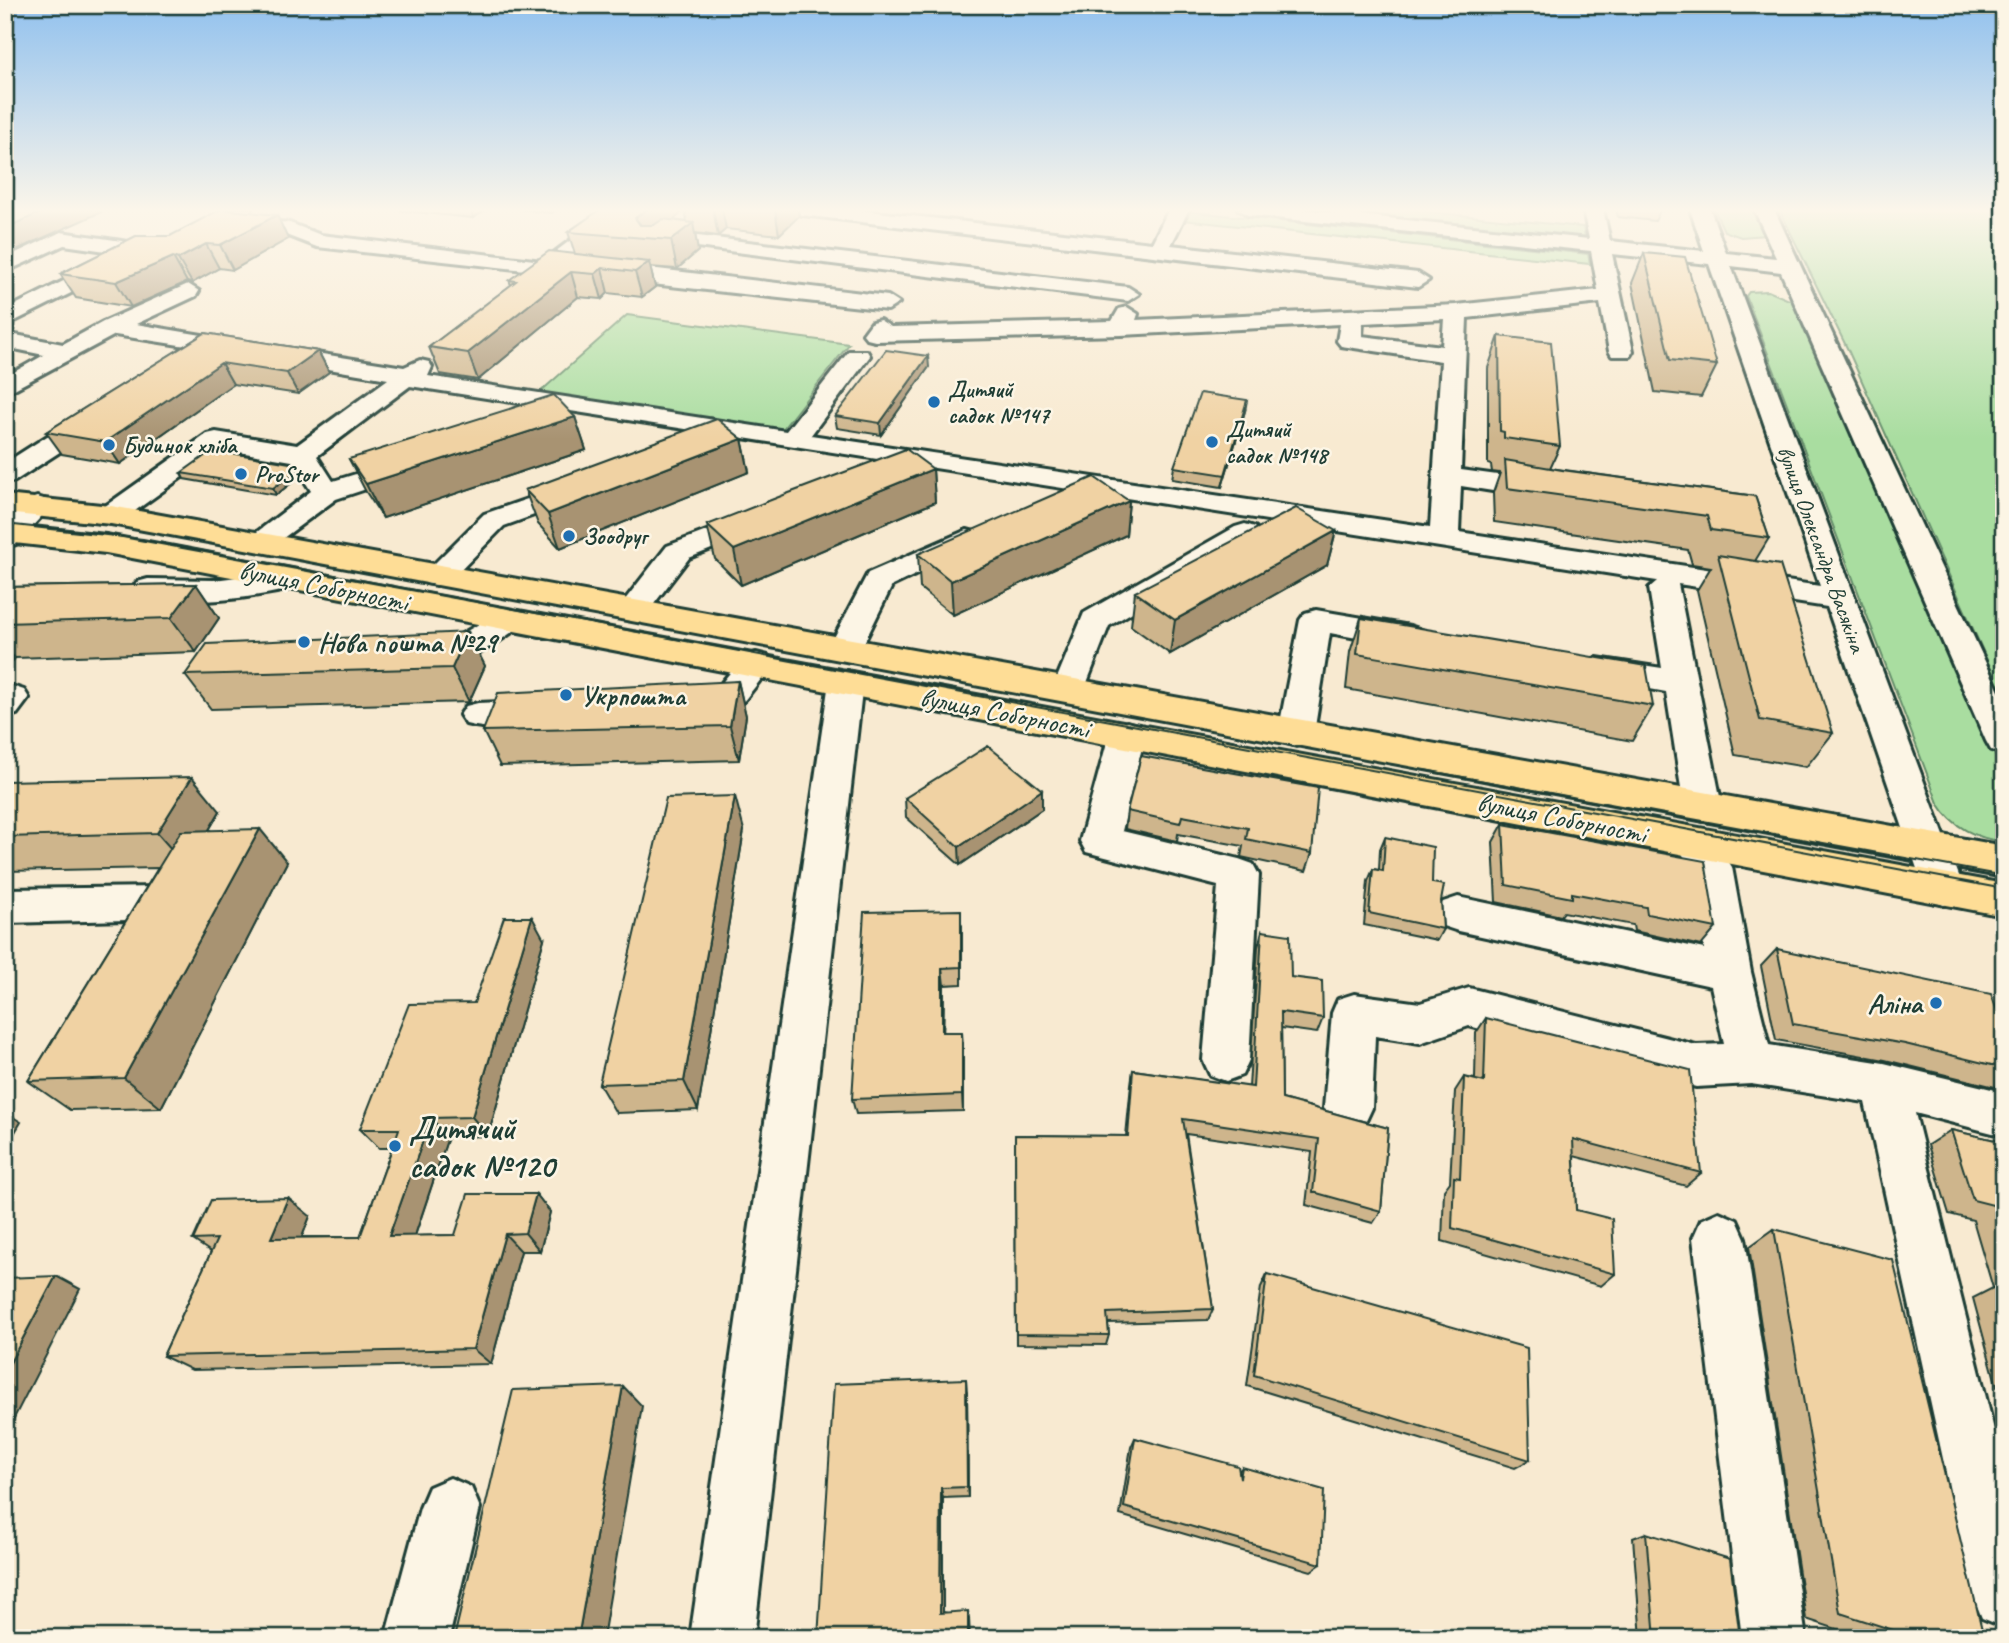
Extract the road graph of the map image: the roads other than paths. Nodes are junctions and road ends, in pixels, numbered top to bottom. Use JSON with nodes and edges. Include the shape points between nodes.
{"nodes":[{"id":1,"x":72,"y":286,"type":"edge"},
{"id":2,"x":734,"y":286,"type":"edge"},
{"id":3,"x":961,"y":286,"type":"edge"},
{"id":4,"x":1601,"y":286,"type":"edge"},
{"id":5,"x":1727,"y":286,"type":"edge"},
{"id":6,"x":1798,"y":286,"type":"edge"},
{"id":7,"x":188,"y":291,"type":"edge"},
{"id":8,"x":1601,"y":298,"type":"junction"},
{"id":9,"x":888,"y":303,"type":"dead end"},
{"id":10,"x":1125,"y":312,"type":"junction"},
{"id":11,"x":1362,"y":313,"type":"junction"},
{"id":12,"x":1456,"y":313,"type":"junction"},
{"id":13,"x":5,"y":319,"type":"edge"},
{"id":14,"x":111,"y":327,"type":"junction"},
{"id":15,"x":880,"y":327,"type":"dead end"},
{"id":16,"x":5,"y":340,"type":"edge"},
{"id":17,"x":212,"y":343,"type":"junction"},
{"id":18,"x":442,"y":349,"type":"edge"},
{"id":19,"x":1621,"y":351,"type":"dead end"},
{"id":20,"x":67,"y":352,"type":"junction"},
{"id":21,"x":1452,"y":355,"type":"junction"},
{"id":22,"x":858,"y":356,"type":"dead end"},
{"id":23,"x":177,"y":365,"type":"edge"},
{"id":24,"x":409,"y":374,"type":"junction"},
{"id":25,"x":5,"y":387,"type":"edge"},
{"id":26,"x":120,"y":401,"type":"edge"},
{"id":27,"x":793,"y":440,"type":"junction"},
{"id":28,"x":302,"y":454,"type":"junction"},
{"id":29,"x":432,"y":458,"type":"edge"},
{"id":30,"x":5,"y":475,"type":"edge"},
{"id":31,"x":1447,"y":476,"type":"junction"},
{"id":32,"x":605,"y":479,"type":"edge"},
{"id":33,"x":326,"y":493,"type":"junction"},
{"id":34,"x":1576,"y":495,"type":"edge"},
{"id":35,"x":780,"y":512,"type":"edge"},
{"id":36,"x":111,"y":515,"type":"junction"},
{"id":37,"x":13,"y":523,"type":"edge"},
{"id":38,"x":998,"y":525,"type":"edge"},
{"id":39,"x":1245,"y":533,"type":"edge"},
{"id":40,"x":1444,"y":538,"type":"junction"},
{"id":41,"x":260,"y":541,"type":"junction"},
{"id":42,"x":437,"y":576,"type":"junction"},
{"id":43,"x":292,"y":579,"type":"junction"},
{"id":44,"x":1665,"y":588,"type":"dead end"},
{"id":45,"x":117,"y":589,"type":"edge"},
{"id":46,"x":1841,"y":599,"type":"junction"},
{"id":47,"x":633,"y":610,"type":"junction"},
{"id":48,"x":509,"y":620,"type":"junction"},
{"id":49,"x":1440,"y":642,"type":"edge"},
{"id":50,"x":393,"y":659,"type":"edge"},
{"id":51,"x":1564,"y":663,"type":"edge"},
{"id":52,"x":756,"y":664,"type":"junction"},
{"id":53,"x":846,"y":665,"type":"junction"},
{"id":54,"x":1681,"y":683,"type":"junction"},
{"id":55,"x":1069,"y":690,"type":"junction"},
{"id":56,"x":656,"y":707,"type":"edge"},
{"id":57,"x":574,"y":710,"type":"edge"},
{"id":58,"x":478,"y":715,"type":"dead end"},
{"id":59,"x":1296,"y":733,"type":"junction"},
{"id":60,"x":1128,"y":734,"type":"junction"},
{"id":61,"x":2004,"y":741,"type":"edge"},
{"id":62,"x":1699,"y":825,"type":"junction"},
{"id":63,"x":1930,"y":848,"type":"junction"},
{"id":64,"x":1944,"y":889,"type":"junction"},
{"id":65,"x":2002,"y":895,"type":"edge"},
{"id":66,"x":5,"y":906,"type":"edge"},
{"id":67,"x":1458,"y":914,"type":"dead end"},
{"id":68,"x":125,"y":962,"type":"edge"},
{"id":69,"x":1729,"y":972,"type":"junction"},
{"id":70,"x":1226,"y":1060,"type":"dead end"},
{"id":71,"x":1751,"y":1063,"type":"junction"},
{"id":72,"x":1884,"y":1084,"type":"junction"},
{"id":73,"x":1348,"y":1108,"type":"dead end"},
{"id":74,"x":2004,"y":1114,"type":"edge"},
{"id":75,"x":1719,"y":1238,"type":"dead end"},
{"id":76,"x":1988,"y":1466,"type":"edge"},
{"id":77,"x":450,"y":1508,"type":"dead end"},
{"id":78,"x":2004,"y":1596,"type":"edge"},
{"id":79,"x":417,"y":1638,"type":"edge"},
{"id":80,"x":722,"y":1638,"type":"edge"},
{"id":81,"x":1774,"y":1638,"type":"edge"}],
"edges":[{"from":1,"to":13,"type":"street"},
{"from":2,"to":9,"type":"street"},
{"from":3,"to":10,"type":"street"},
{"from":4,"to":8,"type":"street"},
{"from":5,"to":46,"type":"street","name":"вулиця Олександра Васякіна"},
{"from":6,"to":61,"type":"street"},
{"from":7,"to":14,"type":"street"},
{"from":8,"to":12,"type":"street"},
{"from":8,"to":19,"type":"street"},
{"from":10,"to":11,"type":"street"},
{"from":10,"to":15,"type":"street","via":[[875,334]]},
{"from":11,"to":12,"type":"street"},
{"from":11,"to":21,"type":"street","via":[[1349,341]]},
{"from":12,"to":21,"type":"street"},
{"from":14,"to":17,"type":"street"},
{"from":14,"to":20,"type":"street"},
{"from":16,"to":20,"type":"street"},
{"from":17,"to":23,"type":"street"},
{"from":17,"to":24,"type":"street"},
{"from":18,"to":24,"type":"street"},
{"from":20,"to":25,"type":"street"},
{"from":21,"to":31,"type":"street"},
{"from":22,"to":27,"type":"street"},
{"from":24,"to":27,"type":"street","via":[[421,382]]},
{"from":24,"to":28,"type":"street"},
{"from":26,"to":30,"type":"street"},
{"from":27,"to":40,"type":"street"},
{"from":28,"to":33,"type":"street"},
{"from":28,"to":36,"type":"street","via":[[216,440]]},
{"from":29,"to":33,"type":"street"},
{"from":31,"to":34,"type":"street"},
{"from":31,"to":40,"type":"street"},
{"from":32,"to":42,"type":"street","via":[[494,520]]},
{"from":33,"to":41,"type":"street"},
{"from":35,"to":47,"type":"street","via":[[678,552]]},
{"from":36,"to":37,"type":"main road","name":"вулиця Соборності"},
{"from":36,"to":41,"type":"main road","name":"вулиця Соборності"},
{"from":37,"to":43,"type":"main road","name":"вулиця Соборності"},
{"from":38,"to":53,"type":"street","via":[[879,580]]},
{"from":39,"to":55,"type":"street","via":[[1095,620]]},
{"from":40,"to":46,"type":"street"},
{"from":41,"to":42,"type":"main road","name":"вулиця Соборності"},
{"from":42,"to":47,"type":"main road","name":"вулиця Соборності"},
{"from":43,"to":45,"type":"street","via":[[214,590]]},
{"from":43,"to":48,"type":"main road","name":"вулиця Соборності"},
{"from":44,"to":54,"type":"street"},
{"from":46,"to":63,"type":"street","name":"вулиця Олександра Васякіна"},
{"from":47,"to":53,"type":"main road","name":"вулиця Соборності"},
{"from":48,"to":50,"type":"street","via":[[447,657]]},
{"from":48,"to":52,"type":"main road","name":"вулиця Соборності"},
{"from":49,"to":59,"type":"street","via":[[1316,620]]},
{"from":51,"to":54,"type":"street"},
{"from":52,"to":53,"type":"main road","name":"вулиця Соборності"},
{"from":52,"to":56,"type":"street","via":[[724,703]]},
{"from":53,"to":55,"type":"main road","name":"вулиця Соборності"},
{"from":53,"to":60,"type":"main road","name":"вулиця Соборності"},
{"from":53,"to":80,"type":"street"},
{"from":54,"to":62,"type":"street"},
{"from":55,"to":59,"type":"main road","name":"вулиця Соборності"},
{"from":57,"to":58,"type":"street"},
{"from":59,"to":62,"type":"main road","name":"вулиця Соборності"},
{"from":60,"to":62,"type":"main road","name":"вулиця Соборності"},
{"from":60,"to":70,"type":"street","via":[[1100,841],[1239,875]]},
{"from":62,"to":63,"type":"main road","name":"вулиця Соборності"},
{"from":62,"to":64,"type":"main road","name":"вулиця Соборності"},
{"from":62,"to":69,"type":"street","via":[[1712,867]]},
{"from":63,"to":64,"type":"street","name":"вулиця Олександра Васякіна"},
{"from":63,"to":65,"type":"main road","name":"вулиця Соборності"},
{"from":64,"to":65,"type":"main road","name":"вулиця Соборності"},
{"from":66,"to":68,"type":"street","via":[[160,903]]},
{"from":67,"to":69,"type":"street"},
{"from":69,"to":71,"type":"street"},
{"from":71,"to":72,"type":"street"},
{"from":71,"to":73,"type":"street","via":[[1696,1066],[1469,1007],[1420,1023],[1353,1013]]},
{"from":72,"to":74,"type":"street"},
{"from":72,"to":76,"type":"street"},
{"from":75,"to":81,"type":"street"},
{"from":76,"to":78,"type":"street"},
{"from":77,"to":79,"type":"street"}]}
